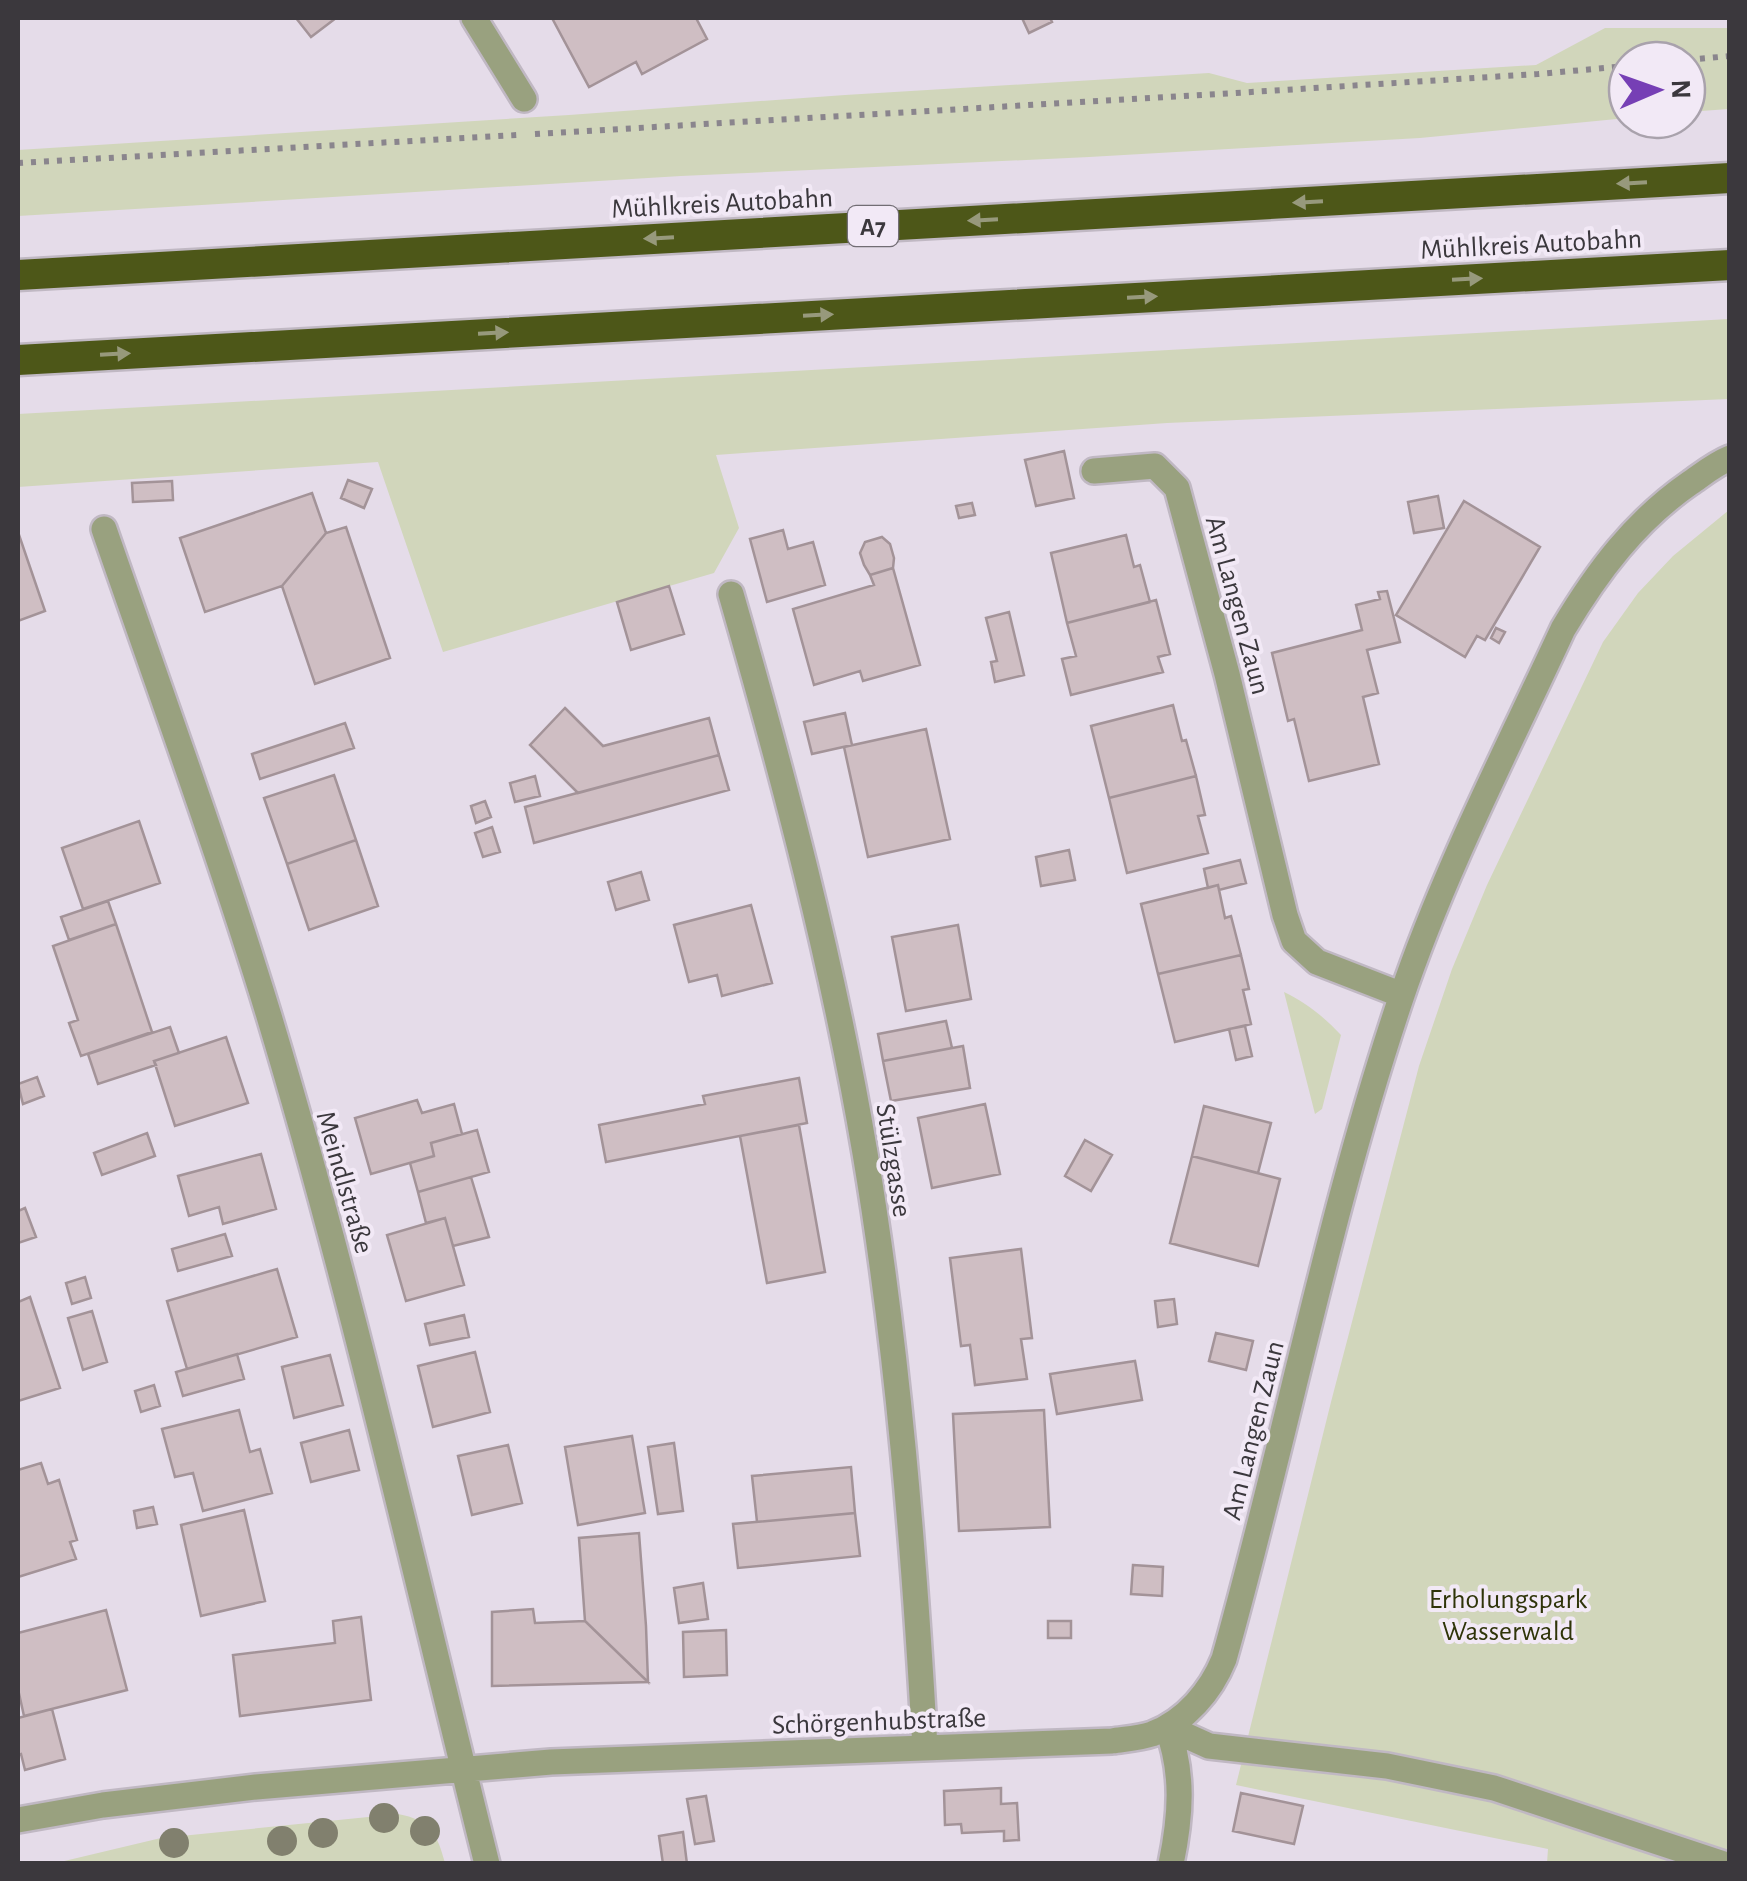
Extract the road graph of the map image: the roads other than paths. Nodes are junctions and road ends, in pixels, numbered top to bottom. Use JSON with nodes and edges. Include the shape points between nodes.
{"nodes":[{"id":1,"x":474,"y":18,"type":"edge"},
{"id":2,"x":524,"y":99,"type":"dead end"},
{"id":3,"x":1730,"y":178,"type":"edge"},
{"id":4,"x":1730,"y":265,"type":"edge"},
{"id":5,"x":18,"y":275,"type":"edge"},
{"id":6,"x":18,"y":360,"type":"edge"},
{"id":7,"x":1730,"y":458,"type":"edge"},
{"id":8,"x":1094,"y":471,"type":"dead end"},
{"id":9,"x":104,"y":530,"type":"dead end"},
{"id":10,"x":731,"y":594,"type":"dead end"},
{"id":11,"x":1402,"y":995,"type":"junction"},
{"id":12,"x":1167,"y":1726,"type":"junction"},
{"id":13,"x":925,"y":1748,"type":"junction"},
{"id":14,"x":464,"y":1768,"type":"junction"},
{"id":15,"x":18,"y":1820,"type":"edge"},
{"id":16,"x":487,"y":1864,"type":"edge"},
{"id":17,"x":1171,"y":1864,"type":"edge"},
{"id":18,"x":1724,"y":1864,"type":"edge"}],
"edges":[{"from":1,"to":2,"type":"street"},
{"from":3,"to":5,"type":"highway","name":"Mühlkreis Autobahn","number":"A7","one_way":true},
{"from":6,"to":4,"type":"highway","name":"Mühlkreis Autobahn","one_way":true},
{"from":7,"to":11,"type":"street","name":"Am Langen Zaun","via":[[1644,518],[1580,601],[1464,840]]},
{"from":8,"to":11,"type":"street","name":"Am Langen Zaun","via":[[1155,466],[1177,488],[1294,941],[1317,962]]},
{"from":9,"to":14,"type":"street","name":"Meindlstraße","via":[[269,1015]]},
{"from":10,"to":13,"type":"street","name":"Stülzgasse","via":[[819,922],[865,1152],[895,1367]]},
{"from":11,"to":12,"type":"street","name":"Am Langen Zaun","via":[[1362,1123],[1224,1658],[1208,1690]]},
{"from":12,"to":13,"type":"street","name":"Schörgenhubstraße","via":[[1112,1741]]},
{"from":12,"to":17,"type":"street","via":[[1180,1802]]},
{"from":12,"to":18,"type":"street","via":[[1208,1746],[1388,1766],[1494,1788]]},
{"from":13,"to":14,"type":"street","name":"Schörgenhubstraße"},
{"from":14,"to":15,"type":"street","name":"Schörgenhubstraße","via":[[238,1789]]},
{"from":14,"to":16,"type":"street","name":"Meindlstraße"}]}
